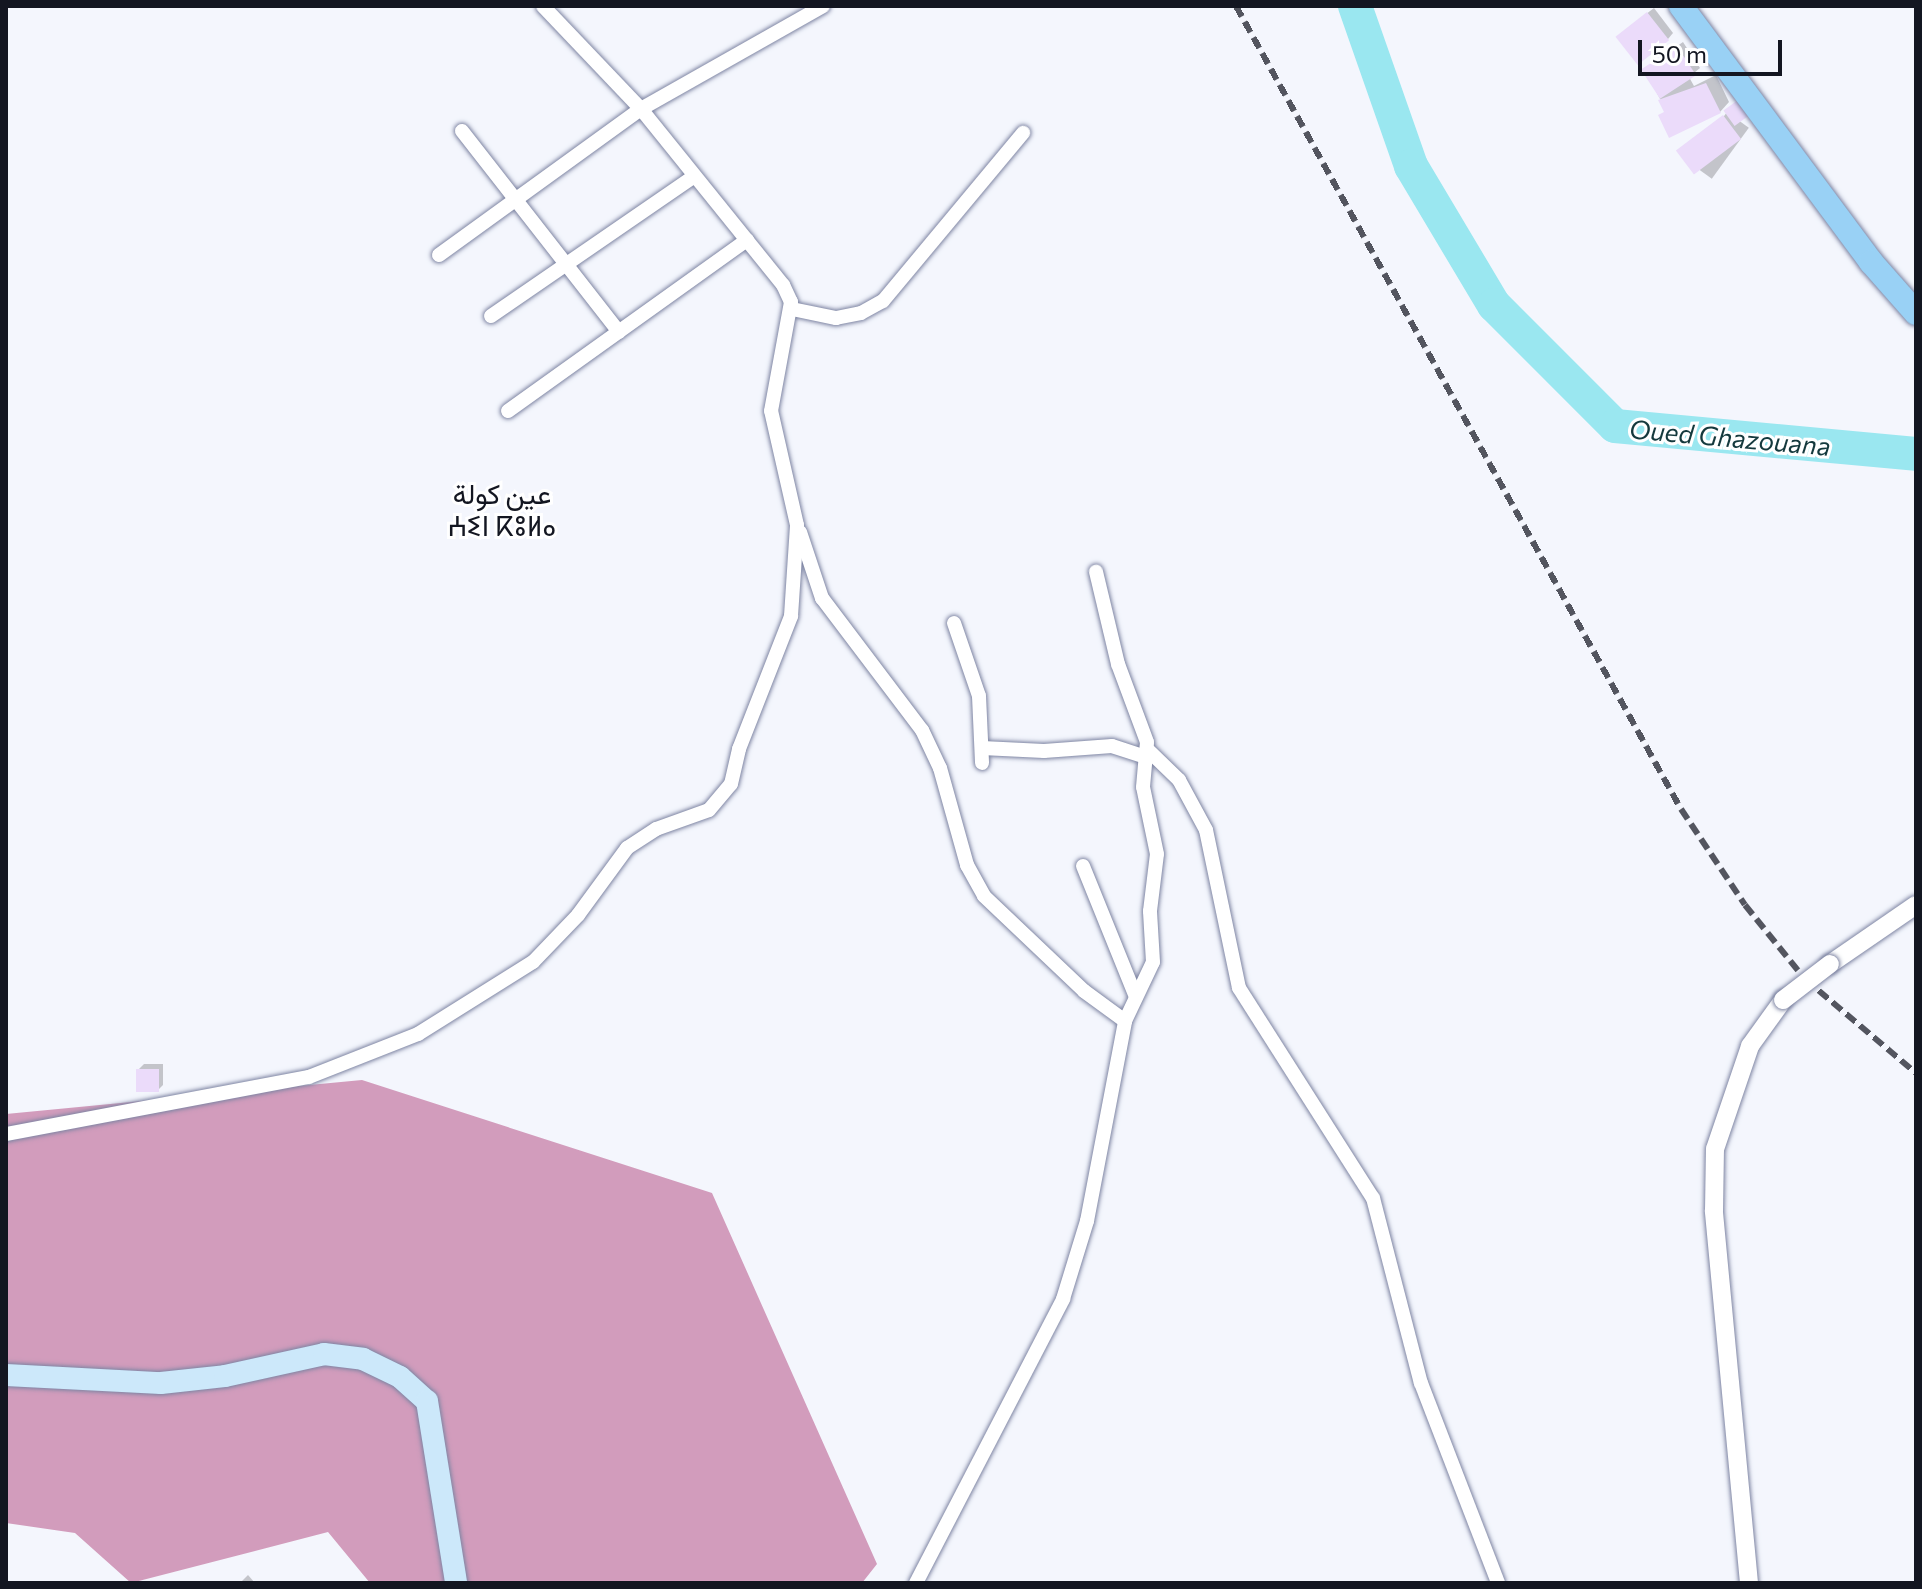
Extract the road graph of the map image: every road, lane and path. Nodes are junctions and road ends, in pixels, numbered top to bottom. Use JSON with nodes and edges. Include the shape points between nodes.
{"nodes":[{"id":1,"x":543,"y":6,"type":"edge"},
{"id":2,"x":823,"y":6,"type":"edge"},
{"id":3,"x":1681,"y":6,"type":"edge"},
{"id":4,"x":641,"y":109,"type":"junction"},
{"id":5,"x":462,"y":131,"type":"dead end"},
{"id":6,"x":1023,"y":133,"type":"dead end"},
{"id":7,"x":695,"y":176,"type":"junction"},
{"id":8,"x":516,"y":200,"type":"junction"},
{"id":9,"x":747,"y":240,"type":"junction"},
{"id":10,"x":439,"y":255,"type":"dead end"},
{"id":11,"x":567,"y":265,"type":"junction"},
{"id":12,"x":792,"y":309,"type":"junction"},
{"id":13,"x":1916,"y":313,"type":"edge"},
{"id":14,"x":491,"y":316,"type":"dead end"},
{"id":15,"x":619,"y":332,"type":"junction"},
{"id":16,"x":508,"y":411,"type":"dead end"},
{"id":17,"x":797,"y":525,"type":"junction"},
{"id":18,"x":1096,"y":572,"type":"dead end"},
{"id":19,"x":954,"y":623,"type":"dead end"},
{"id":20,"x":1146,"y":753,"type":"junction"},
{"id":21,"x":1083,"y":866,"type":"dead end"},
{"id":22,"x":1916,"y":905,"type":"edge"},
{"id":23,"x":1136,"y":997,"type":"junction"},
{"id":24,"x":1125,"y":1021,"type":"junction"},
{"id":25,"x":6,"y":1134,"type":"edge"},
{"id":26,"x":6,"y":1375,"type":"edge"},
{"id":27,"x":456,"y":1583,"type":"edge"},
{"id":28,"x":916,"y":1583,"type":"edge"},
{"id":29,"x":1498,"y":1583,"type":"edge"},
{"id":30,"x":1749,"y":1583,"type":"edge"}],
"edges":[{"from":1,"to":4,"type":"street"},
{"from":2,"to":4,"type":"street"},
{"from":3,"to":13,"type":"main road","via":[[1871,262]]},
{"from":4,"to":7,"type":"street"},
{"from":4,"to":8,"type":"street"},
{"from":5,"to":8,"type":"street"},
{"from":6,"to":12,"type":"street","via":[[883,301],[836,318]]},
{"from":7,"to":9,"type":"street"},
{"from":7,"to":11,"type":"street"},
{"from":8,"to":10,"type":"street"},
{"from":8,"to":11,"type":"street"},
{"from":9,"to":12,"type":"street","via":[[783,285]]},
{"from":9,"to":15,"type":"street"},
{"from":11,"to":14,"type":"street"},
{"from":11,"to":15,"type":"street"},
{"from":12,"to":17,"type":"street","via":[[771,411]]},
{"from":15,"to":16,"type":"street"},
{"from":17,"to":24,"type":"street","via":[[822,598],[927,739],[967,865],[984,896],[1084,991]]},
{"from":17,"to":25,"type":"street","via":[[788,629],[726,794],[709,810],[656,829],[627,848],[578,915],[533,962],[418,1034],[309,1077]]},
{"from":18,"to":20,"type":"street"},
{"from":19,"to":20,"type":"street","via":[[973,671],[982,755],[1112,746]]},
{"from":20,"to":23,"type":"street","via":[[1143,787],[1157,844],[1150,911],[1154,953]]},
{"from":20,"to":29,"type":"street","via":[[1179,780],[1206,830],[1239,988],[1373,1198],[1421,1383]]},
{"from":21,"to":23,"type":"street"},
{"from":22,"to":30,"type":"street","bridge":true,"via":[[1783,1000],[1750,1046],[1715,1149],[1714,1211]]},
{"from":23,"to":24,"type":"street"},
{"from":24,"to":28,"type":"street","via":[[1087,1221],[1063,1299]]},
{"from":26,"to":27,"type":"main road","via":[[161,1383],[225,1376],[324,1354],[363,1359],[400,1377],[427,1401]]}]}
